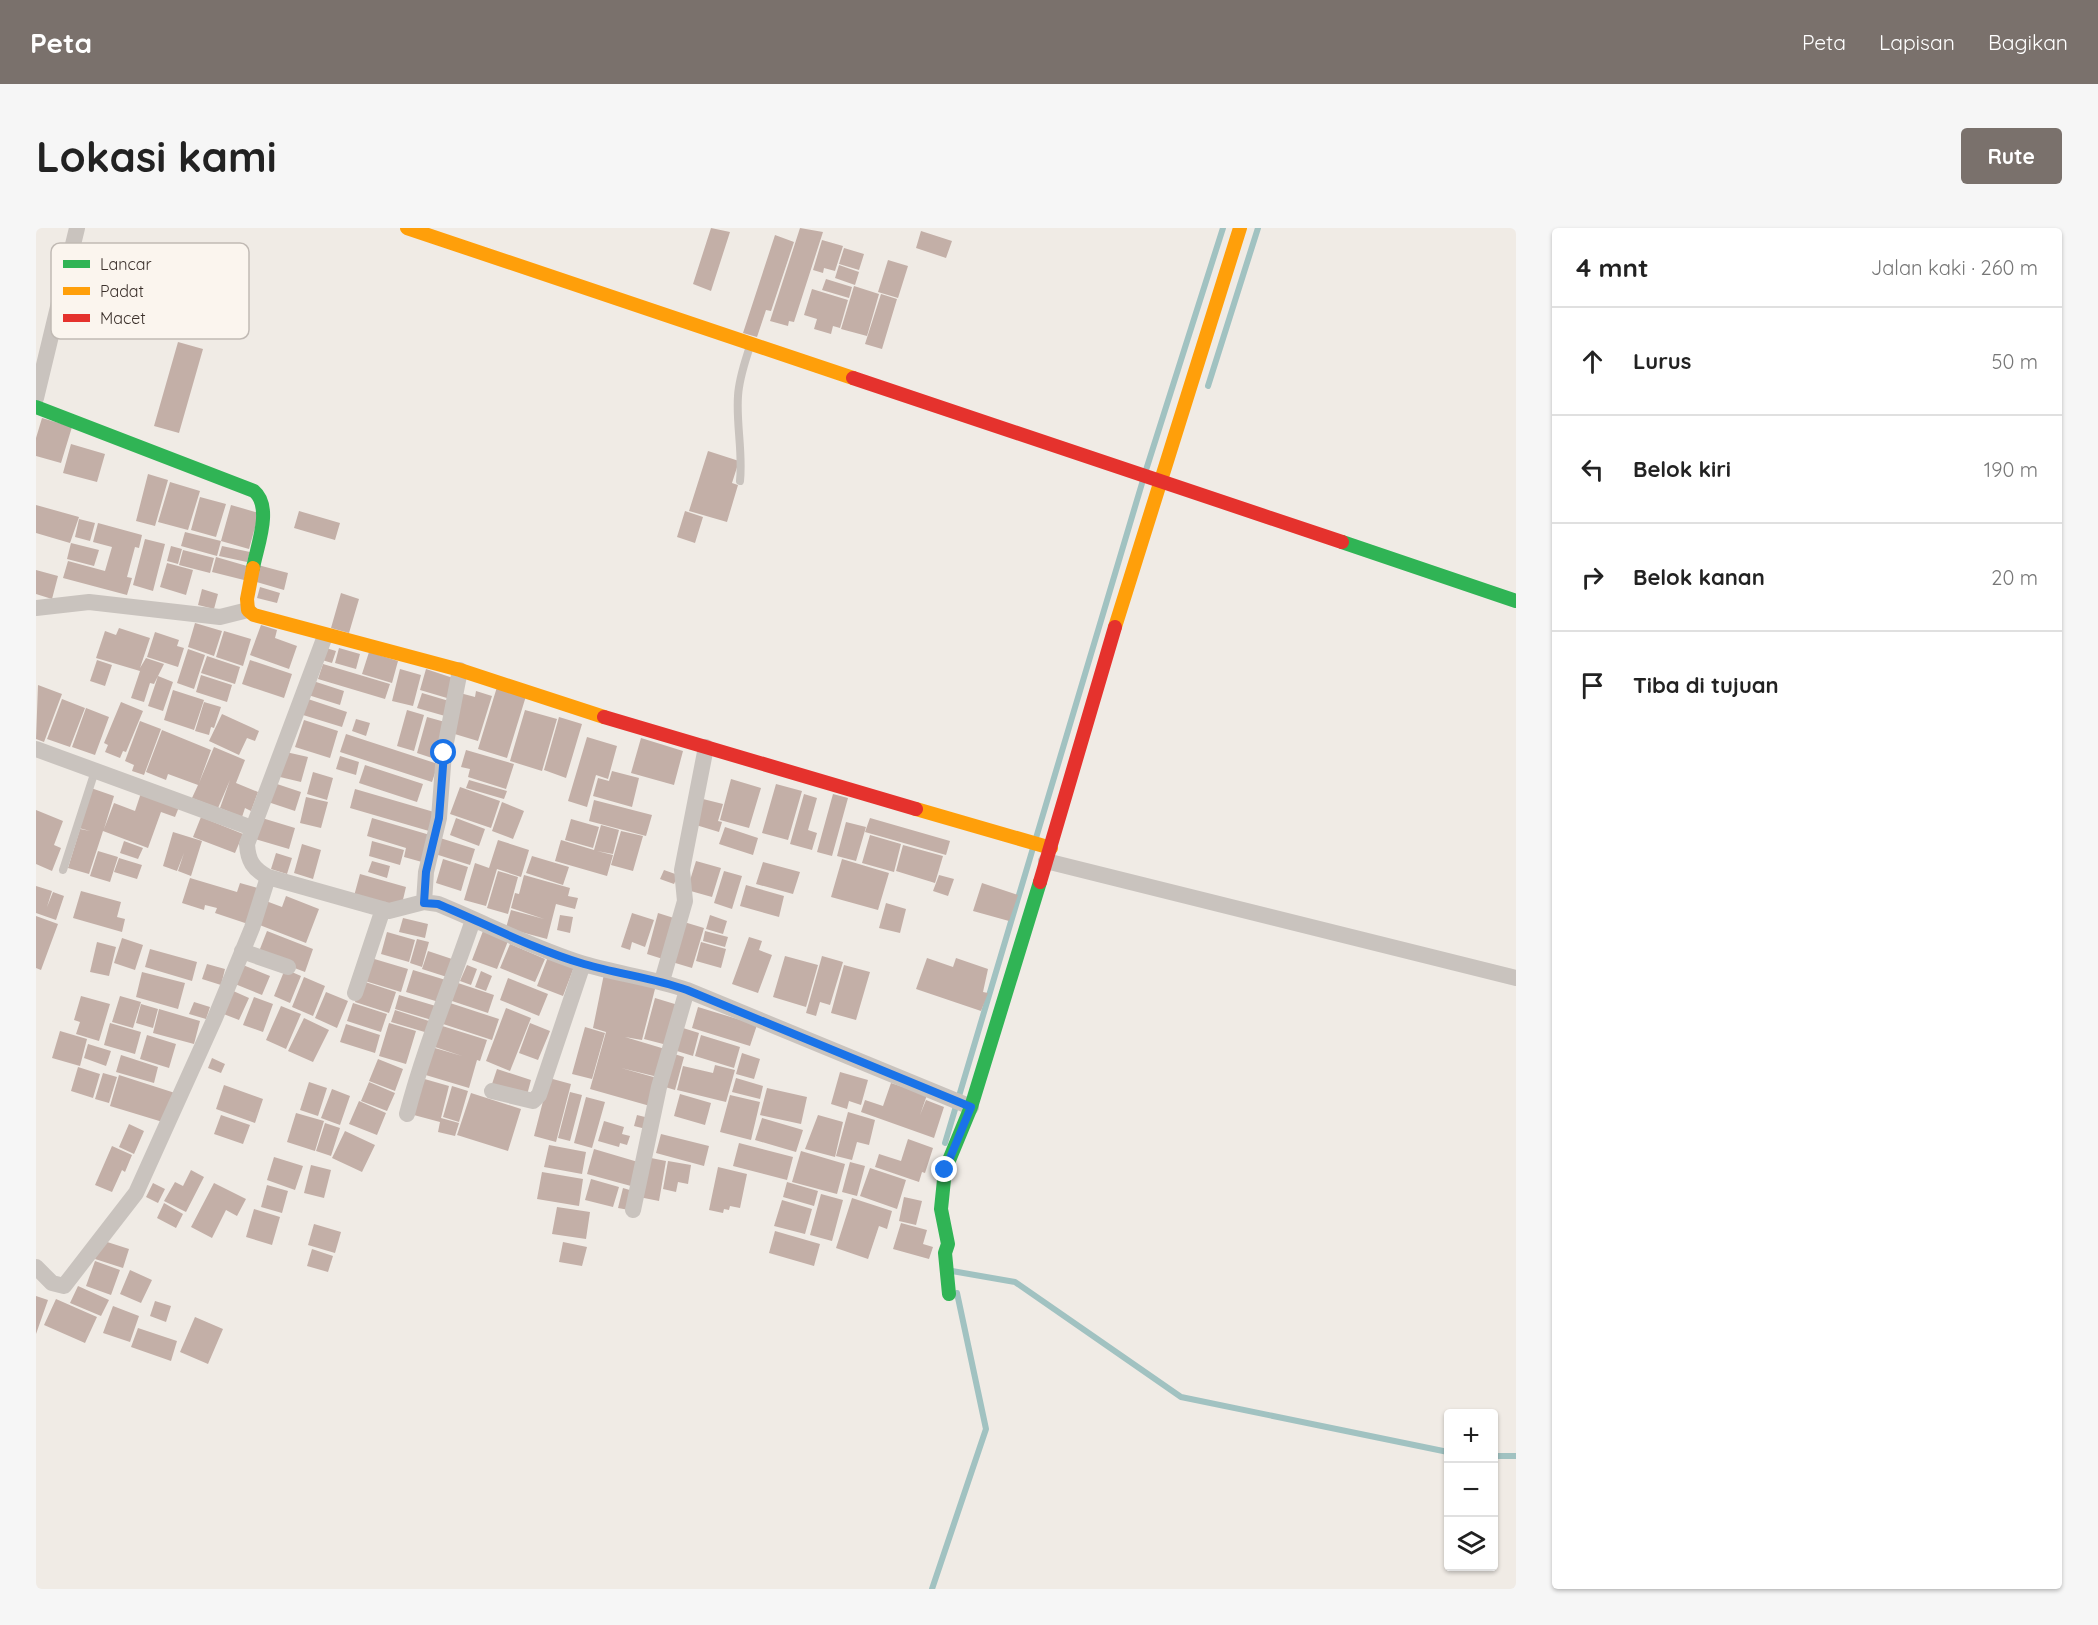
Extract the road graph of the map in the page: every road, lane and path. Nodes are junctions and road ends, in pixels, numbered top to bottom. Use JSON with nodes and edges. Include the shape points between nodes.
{"nodes":[{"id":1,"x":77,"y":228,"type":"edge"},
{"id":2,"x":407,"y":228,"type":"edge"},
{"id":3,"x":1240,"y":228,"type":"edge"},
{"id":4,"x":73,"y":243,"type":"edge"},
{"id":5,"x":51,"y":336,"type":"edge"},
{"id":6,"x":751,"y":342,"type":"junction"},
{"id":7,"x":36,"y":398,"type":"edge"},
{"id":8,"x":36,"y":407,"type":"edge"},
{"id":9,"x":1159,"y":481,"type":"junction"},
{"id":10,"x":740,"y":482,"type":"dead end"},
{"id":11,"x":1516,"y":600,"type":"edge"},
{"id":12,"x":36,"y":608,"type":"edge"},
{"id":13,"x":248,"y":610,"type":"junction"},
{"id":14,"x":325,"y":636,"type":"junction"},
{"id":15,"x":460,"y":670,"type":"junction"},
{"id":16,"x":706,"y":747,"type":"junction"},
{"id":17,"x":36,"y":749,"type":"edge"},
{"id":18,"x":95,"y":771,"type":"junction"},
{"id":19,"x":252,"y":828,"type":"junction"},
{"id":20,"x":1042,"y":849,"type":"junction"},
{"id":21,"x":63,"y":870,"type":"dead end"},
{"id":22,"x":268,"y":877,"type":"junction"},
{"id":23,"x":424,"y":903,"type":"junction"},
{"id":24,"x":383,"y":909,"type":"junction"},
{"id":25,"x":473,"y":920,"type":"junction"},
{"id":26,"x":242,"y":951,"type":"junction"},
{"id":27,"x":583,"y":964,"type":"junction"},
{"id":28,"x":288,"y":967,"type":"dead end"},
{"id":29,"x":1516,"y":978,"type":"edge"},
{"id":30,"x":662,"y":981,"type":"junction"},
{"id":31,"x":687,"y":990,"type":"junction"},
{"id":32,"x":355,"y":993,"type":"dead end"},
{"id":33,"x":492,"y":1091,"type":"dead end"},
{"id":34,"x":967,"y":1106,"type":"junction"},
{"id":35,"x":407,"y":1114,"type":"dead end"},
{"id":36,"x":633,"y":1210,"type":"dead end"},
{"id":37,"x":36,"y":1267,"type":"edge"},
{"id":38,"x":949,"y":1294,"type":"dead end"}],
"edges":[{"from":1,"to":4,"type":"street"},
{"from":2,"to":6,"type":"street"},
{"from":3,"to":9,"type":"street"},
{"from":5,"to":7,"type":"street"},
{"from":6,"to":9,"type":"street"},
{"from":6,"to":10,"type":"lane","via":[[740,375],[738,397]]},
{"from":8,"to":13,"type":"street","via":[[261,497],[264,507]]},
{"from":9,"to":11,"type":"street"},
{"from":9,"to":20,"type":"street"},
{"from":12,"to":13,"type":"street","via":[[89,602],[220,617]]},
{"from":13,"to":14,"type":"street"},
{"from":14,"to":15,"type":"street"},
{"from":14,"to":19,"type":"street"},
{"from":15,"to":16,"type":"street"},
{"from":15,"to":23,"type":"street","via":[[444,753],[439,818],[426,872]]},
{"from":16,"to":20,"type":"street"},
{"from":16,"to":30,"type":"street","via":[[682,870],[685,901]]},
{"from":17,"to":18,"type":"street"},
{"from":18,"to":19,"type":"street"},
{"from":18,"to":21,"type":"lane"},
{"from":19,"to":22,"type":"street","via":[[248,855],[258,872]]},
{"from":20,"to":29,"type":"street"},
{"from":20,"to":34,"type":"street"},
{"from":22,"to":24,"type":"street"},
{"from":22,"to":26,"type":"street"},
{"from":23,"to":24,"type":"street","via":[[395,911]]},
{"from":23,"to":25,"type":"street","via":[[438,904]]},
{"from":24,"to":32,"type":"street"},
{"from":25,"to":27,"type":"street"},
{"from":25,"to":35,"type":"street","via":[[426,1044]]},
{"from":26,"to":28,"type":"street"},
{"from":26,"to":37,"type":"street","via":[[136,1193],[64,1286],[52,1283]]},
{"from":27,"to":30,"type":"street"},
{"from":27,"to":33,"type":"street","via":[[539,1095],[533,1101],[525,1101]]},
{"from":30,"to":31,"type":"street"},
{"from":31,"to":34,"type":"street"},
{"from":31,"to":36,"type":"street","via":[[659,1087]]},
{"from":34,"to":38,"type":"street","via":[[941,1190]]}]}
